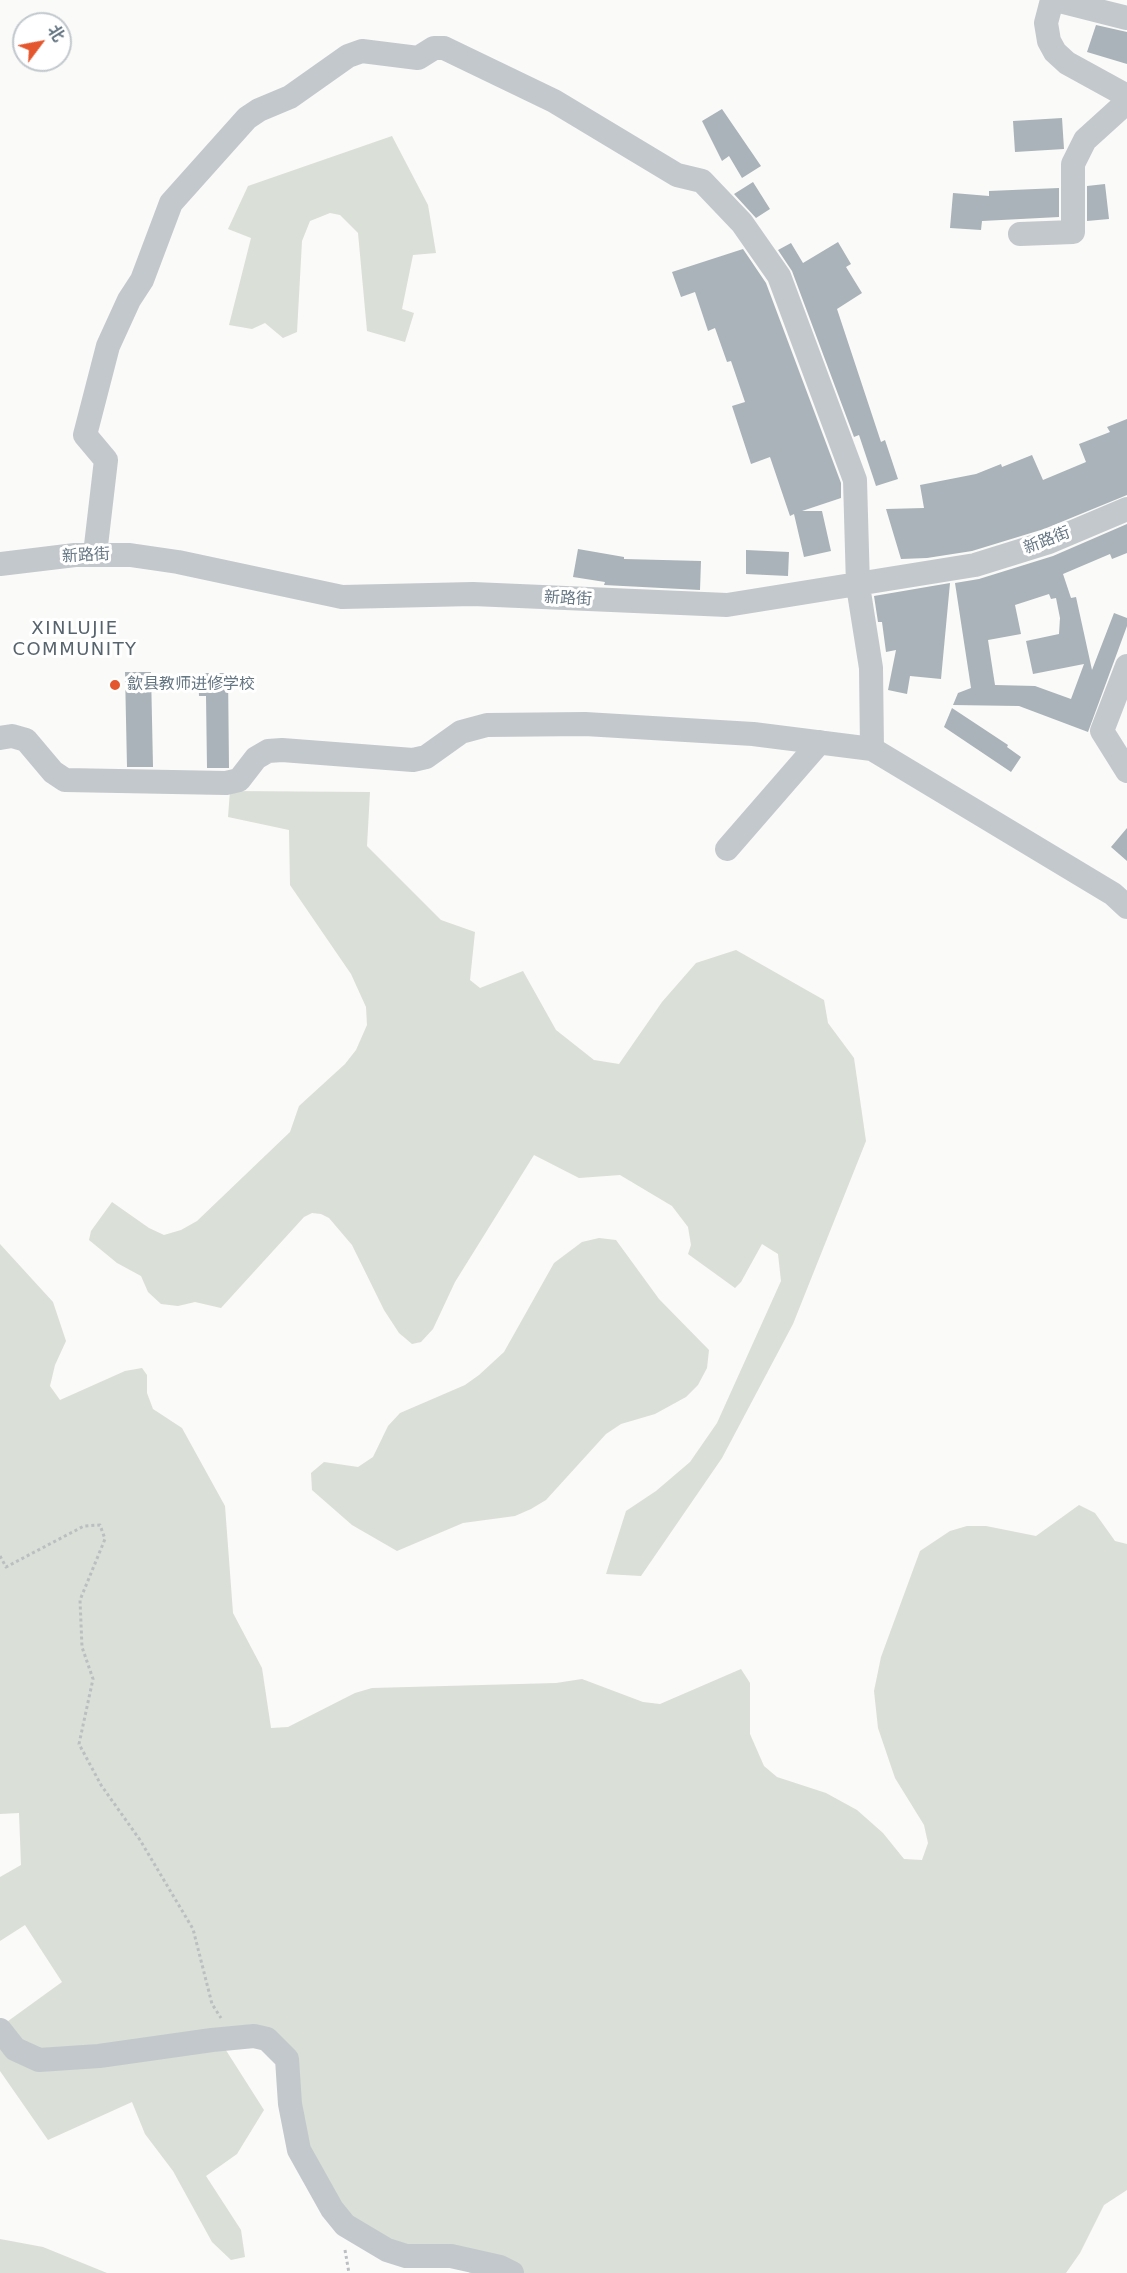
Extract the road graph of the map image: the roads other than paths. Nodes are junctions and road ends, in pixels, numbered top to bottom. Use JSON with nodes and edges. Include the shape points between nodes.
{"nodes":[{"id":1,"x":1054,"y":0,"type":"edge"},
{"id":2,"x":1127,"y":18,"type":"edge"},
{"id":3,"x":1127,"y":96,"type":"edge"},
{"id":4,"x":1127,"y":102,"type":"edge"},
{"id":5,"x":1020,"y":234,"type":"dead end"},
{"id":6,"x":1127,"y":509,"type":"edge"},
{"id":7,"x":95,"y":555,"type":"junction"},
{"id":8,"x":0,"y":564,"type":"edge"},
{"id":9,"x":858,"y":585,"type":"junction"},
{"id":10,"x":1127,"y":668,"type":"edge"},
{"id":11,"x":0,"y":738,"type":"edge"},
{"id":12,"x":820,"y":742,"type":"junction"},
{"id":13,"x":872,"y":749,"type":"junction"},
{"id":14,"x":1127,"y":771,"type":"edge"},
{"id":15,"x":727,"y":849,"type":"dead end"},
{"id":16,"x":1125,"y":902,"type":"edge"},
{"id":17,"x":0,"y":2030,"type":"edge"},
{"id":18,"x":512,"y":2273,"type":"edge"}],
"edges":[{"from":1,"to":2,"type":"street"},
{"from":1,"to":3,"type":"street","via":[[1046,23],[1055,52],[1067,63]]},
{"from":4,"to":5,"type":"street","via":[[1085,140],[1076,156],[1073,232]]},
{"from":6,"to":9,"type":"street","name":"新路街","via":[[1049,542],[975,565]]},
{"from":7,"to":8,"type":"street","name":"新路街"},
{"from":7,"to":9,"type":"street","name":"新路街","via":[[178,562],[342,597],[473,594],[727,605]]},
{"from":7,"to":9,"type":"street","via":[[106,459],[85,435],[108,346],[142,280],[171,203],[247,118],[290,97],[348,56],[362,51],[418,58],[434,48],[444,48],[554,101],[677,175],[702,181],[726,203],[758,243],[779,276],[855,480]]},
{"from":9,"to":13,"type":"street","via":[[871,668]]},
{"from":10,"to":14,"type":"street","via":[[1102,731]]},
{"from":11,"to":12,"type":"street","via":[[26,740],[53,772],[65,780],[226,783],[239,780],[256,758],[268,751],[413,760],[426,757],[461,732],[487,725],[585,724]]},
{"from":12,"to":13,"type":"street"},
{"from":12,"to":15,"type":"street"},
{"from":13,"to":16,"type":"street"},
{"from":17,"to":18,"type":"street","via":[[15,2049],[39,2060],[254,2036],[267,2039],[287,2059],[299,2150],[345,2225],[387,2250],[406,2256],[452,2256]]}]}
